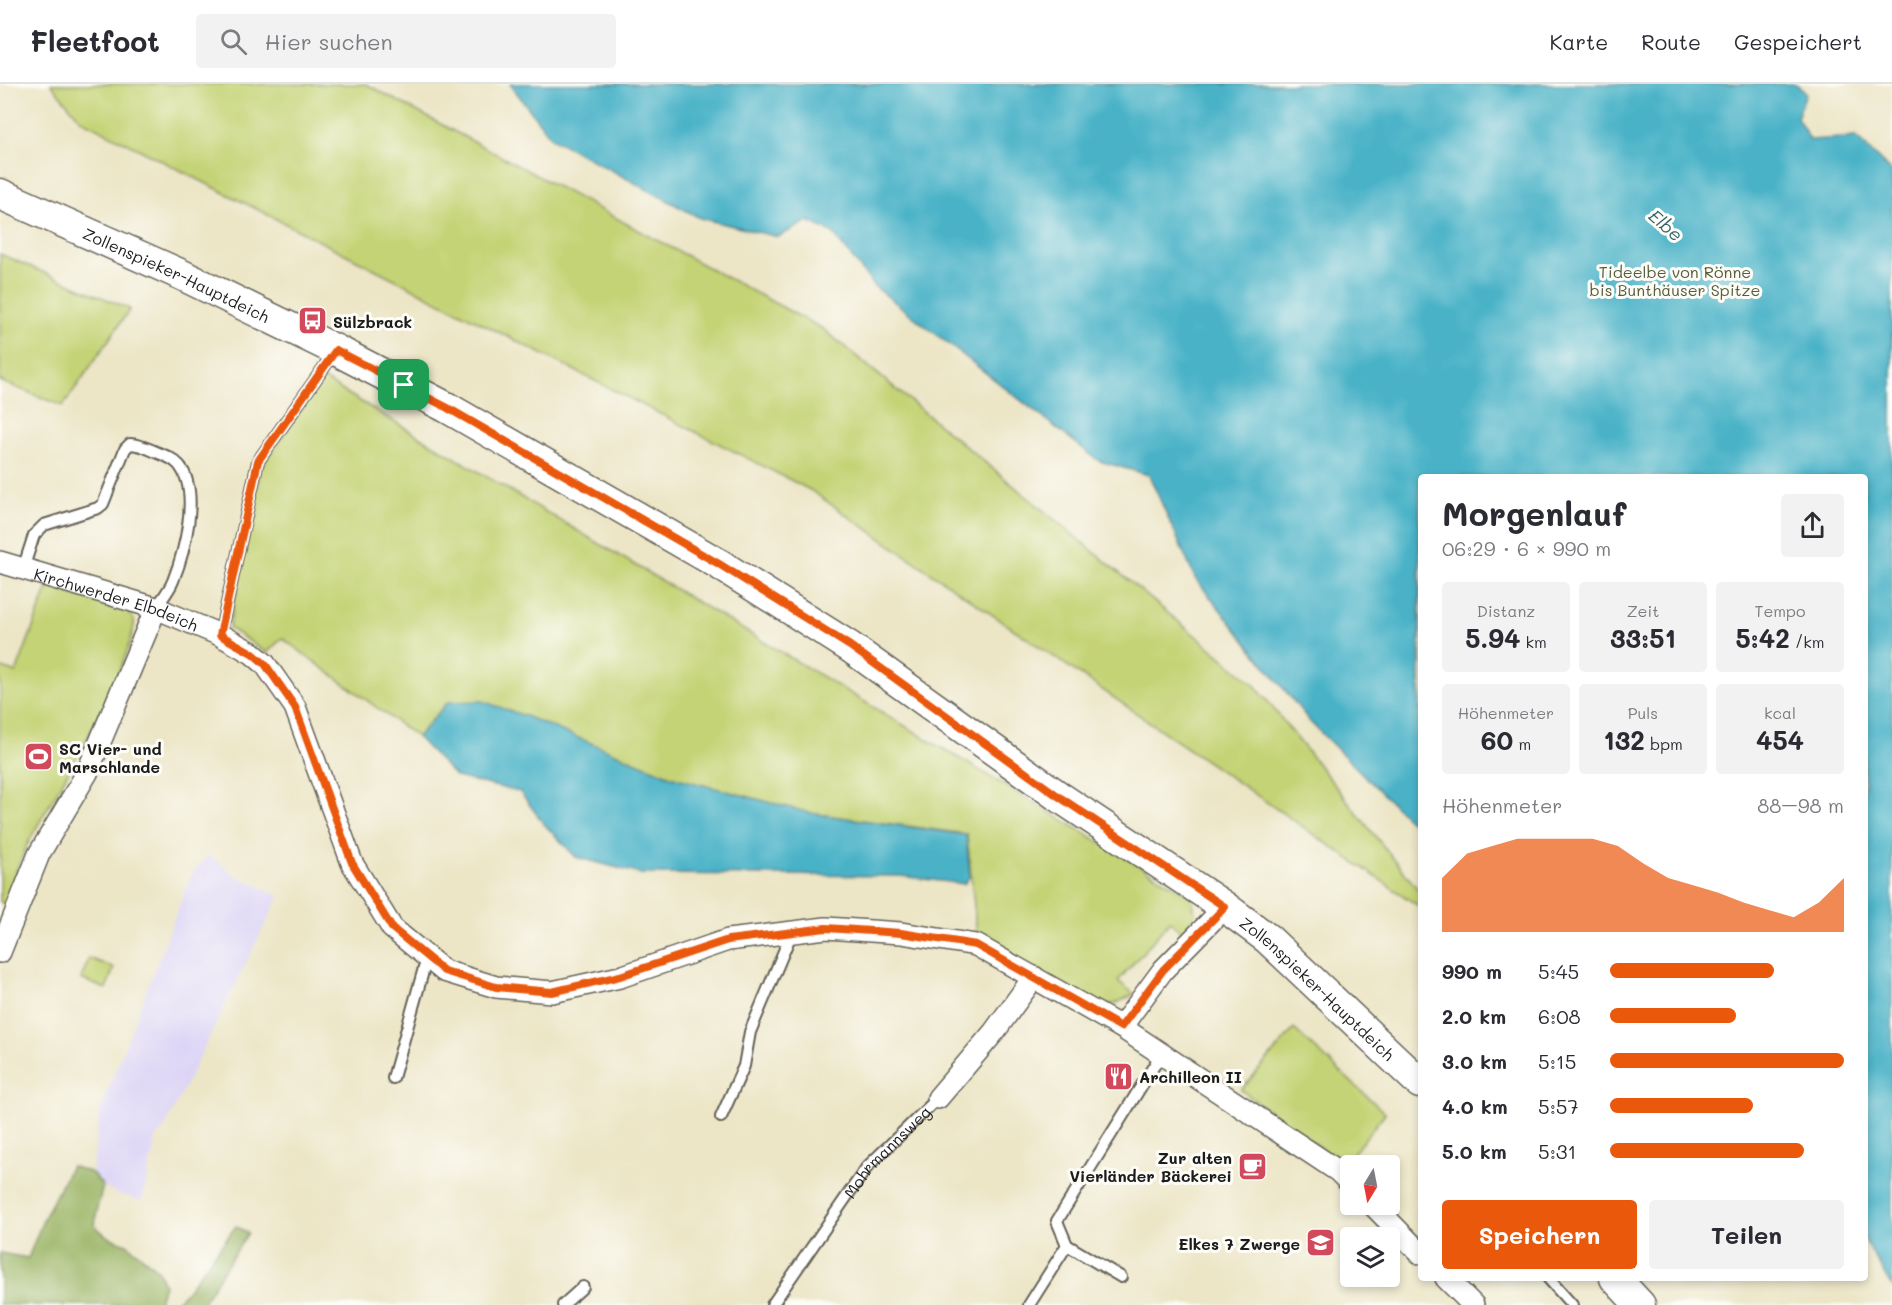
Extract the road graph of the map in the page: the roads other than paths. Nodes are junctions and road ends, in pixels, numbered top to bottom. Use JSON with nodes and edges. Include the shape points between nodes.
{"nodes":[{"id":1,"x":0,"y":194,"type":"edge"},
{"id":2,"x":336,"y":350,"type":"junction"},
{"id":3,"x":0,"y":562,"type":"edge"},
{"id":4,"x":23,"y":569,"type":"junction"},
{"id":5,"x":156,"y":608,"type":"junction"},
{"id":6,"x":220,"y":635,"type":"junction"},
{"id":7,"x":1225,"y":907,"type":"junction"},
{"id":8,"x":792,"y":932,"type":"junction"},
{"id":9,"x":0,"y":952,"type":"edge"},
{"id":10,"x":431,"y":960,"type":"junction"},
{"id":11,"x":1034,"y":977,"type":"junction"},
{"id":12,"x":1121,"y":1027,"type":"junction"},
{"id":13,"x":1162,"y":1053,"type":"junction"},
{"id":14,"x":393,"y":1078,"type":"dead end"},
{"id":15,"x":1418,"y":1081,"type":"edge"},
{"id":16,"x":938,"y":1098,"type":"joint"},
{"id":17,"x":721,"y":1117,"type":"dead end"},
{"id":18,"x":1340,"y":1173,"type":"edge"},
{"id":19,"x":1383,"y":1215,"type":"edge"},
{"id":20,"x":1067,"y":1245,"type":"junction"},
{"id":21,"x":1418,"y":1251,"type":"edge"},
{"id":22,"x":1121,"y":1276,"type":"dead end"},
{"id":23,"x":1449,"y":1281,"type":"edge"},
{"id":24,"x":1551,"y":1281,"type":"edge"},
{"id":25,"x":1618,"y":1281,"type":"edge"},
{"id":26,"x":583,"y":1287,"type":"dead end"},
{"id":27,"x":563,"y":1305,"type":"edge"},
{"id":28,"x":772,"y":1305,"type":"edge"},
{"id":29,"x":1029,"y":1305,"type":"edge"},
{"id":30,"x":1473,"y":1305,"type":"edge"},
{"id":31,"x":1572,"y":1305,"type":"edge"},
{"id":32,"x":1640,"y":1305,"type":"edge"}],
"edges":[{"from":1,"to":2,"type":"street","name":"Zollenspieker-Hauptdeich","via":[[182,274]]},
{"from":2,"to":6,"type":"lane","via":[[258,461]]},
{"from":2,"to":7,"type":"street","name":"Zollenspieker-Hauptdeich","via":[[456,412],[740,577],[850,646],[1058,796]]},
{"from":3,"to":4,"type":"street","name":"Kirchwerder Elbdeich"},
{"from":4,"to":5,"type":"street","name":"Kirchwerder Elbdeich"},
{"from":4,"to":5,"type":"lane","via":[[37,530],[103,504],[125,449],[137,444],[181,466],[190,504],[188,531],[172,583]]},
{"from":5,"to":6,"type":"street","name":"Kirchwerder Elbdeich"},
{"from":5,"to":9,"type":"street","via":[[87,773],[39,854]]},
{"from":6,"to":10,"type":"street","name":"Kirchwerder Elbdeich","via":[[265,664],[295,707],[352,863],[392,928]]},
{"from":7,"to":12,"type":"street","via":[[1163,970]]},
{"from":7,"to":15,"type":"street","name":"Zollenspieker-Hauptdeich","via":[[1268,939]]},
{"from":8,"to":10,"type":"street","name":"Kirchwerder Elbdeich","via":[[728,940],[620,976],[552,992],[496,987],[444,971]]},
{"from":8,"to":11,"type":"street","name":"Kirchwerder Elbdeich","via":[[826,928],[901,933],[976,945]]},
{"from":8,"to":17,"type":"lane","via":[[750,1032],[744,1066]]},
{"from":10,"to":14,"type":"lane","via":[[424,968]]},
{"from":11,"to":12,"type":"street","name":"Kirchwerder Elbdeich"},
{"from":11,"to":16,"type":"street","name":"Mohrmannsweg"},
{"from":12,"to":13,"type":"street","name":"Kirchwerder Elbdeich"},
{"from":13,"to":18,"type":"street","name":"Kirchwerder Elbdeich"},
{"from":13,"to":20,"type":"lane","via":[[1057,1221]]},
{"from":16,"to":28,"type":"lane","name":"Mohrmannsweg","via":[[867,1167]]},
{"from":19,"to":21,"type":"street"},
{"from":20,"to":22,"type":"lane"},
{"from":20,"to":29,"type":"lane"},
{"from":23,"to":30,"type":"street"},
{"from":24,"to":31,"type":"lane"},
{"from":25,"to":32,"type":"street"},
{"from":26,"to":27,"type":"lane"}]}
